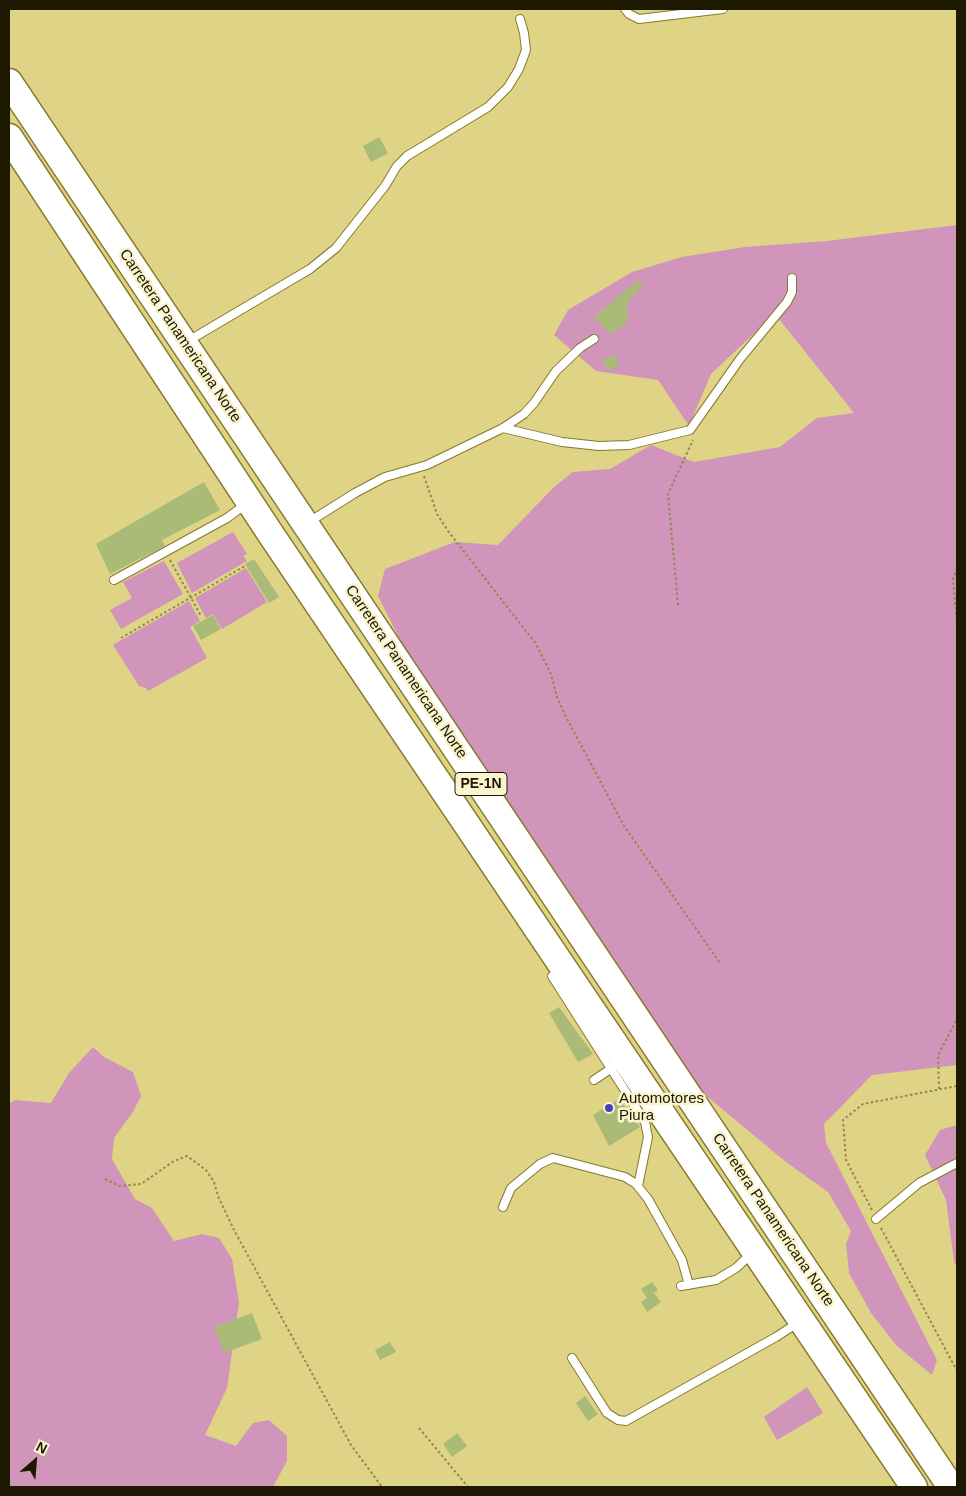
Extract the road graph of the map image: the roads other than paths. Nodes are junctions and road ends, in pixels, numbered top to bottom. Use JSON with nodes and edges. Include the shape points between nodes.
{"nodes":[{"id":1,"x":625,"y":9,"type":"edge"},
{"id":2,"x":723,"y":9,"type":"edge"},
{"id":3,"x":520,"y":19,"type":"dead end"},
{"id":4,"x":9,"y":82,"type":"edge"},
{"id":5,"x":9,"y":137,"type":"edge"},
{"id":6,"x":792,"y":278,"type":"dead end"},
{"id":7,"x":594,"y":339,"type":"dead end"},
{"id":8,"x":185,"y":343,"type":"junction"},
{"id":9,"x":503,"y":428,"type":"junction"},
{"id":10,"x":249,"y":502,"type":"junction"},
{"id":11,"x":306,"y":524,"type":"junction"},
{"id":12,"x":114,"y":580,"type":"dead end"},
{"id":13,"x":552,"y":976,"type":"dead end"},
{"id":14,"x":618,"y":1063,"type":"junction"},
{"id":15,"x":594,"y":1080,"type":"dead end"},
{"id":16,"x":957,"y":1163,"type":"edge"},
{"id":17,"x":638,"y":1186,"type":"junction"},
{"id":18,"x":503,"y":1207,"type":"dead end"},
{"id":19,"x":876,"y":1218,"type":"dead end"},
{"id":20,"x":754,"y":1251,"type":"junction"},
{"id":21,"x":801,"y":1320,"type":"junction"},
{"id":22,"x":572,"y":1358,"type":"dead end"},
{"id":23,"x":949,"y":1479,"type":"edge"},
{"id":24,"x":914,"y":1487,"type":"edge"}],
"edges":[{"from":1,"to":2,"type":"lane","via":[[639,19]]},
{"from":3,"to":8,"type":"lane","via":[[526,50],[508,87],[488,107],[407,156],[354,227],[316,264]]},
{"from":4,"to":8,"type":"highway","name":"Carretera Panamericana Norte","number":"PE-1N"},
{"from":5,"to":10,"type":"highway","number":"PE-1N"},
{"from":6,"to":9,"type":"lane","via":[[792,292],[787,302],[740,358],[696,426],[690,430],[629,445],[599,446],[562,442]]},
{"from":7,"to":9,"type":"lane","via":[[556,371],[524,414]]},
{"from":8,"to":11,"type":"highway","name":"Carretera Panamericana Norte","number":"PE-1N"},
{"from":9,"to":11,"type":"lane","via":[[422,467],[385,477]]},
{"from":10,"to":12,"type":"lane","via":[[227,518]]},
{"from":10,"to":14,"type":"highway","number":"PE-1N"},
{"from":11,"to":23,"type":"highway","name":"Carretera Panamericana Norte","number":"PE-1N"},
{"from":13,"to":14,"type":"lane"},
{"from":14,"to":15,"type":"lane"},
{"from":14,"to":17,"type":"lane","via":[[645,1122],[648,1137]]},
{"from":14,"to":20,"type":"highway","number":"PE-1N"},
{"from":16,"to":19,"type":"lane","via":[[918,1183]]},
{"from":17,"to":18,"type":"lane","via":[[625,1177],[553,1158],[540,1164],[511,1188]]},
{"from":17,"to":20,"type":"lane","via":[[675,1245],[685,1286],[722,1277]]},
{"from":20,"to":21,"type":"highway","number":"PE-1N"},
{"from":21,"to":22,"type":"lane","via":[[626,1421],[607,1413]]},
{"from":21,"to":24,"type":"highway","number":"PE-1N"}]}
